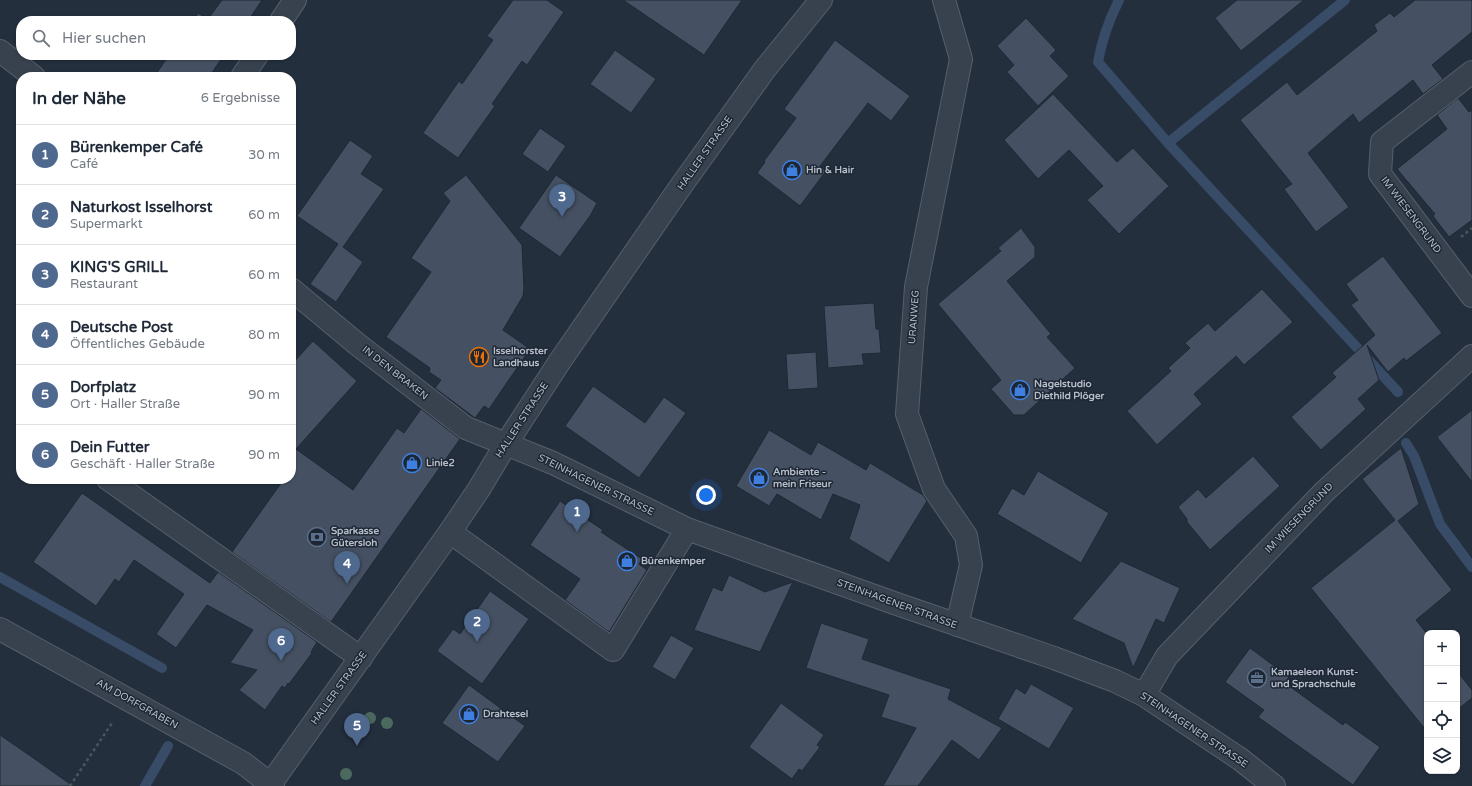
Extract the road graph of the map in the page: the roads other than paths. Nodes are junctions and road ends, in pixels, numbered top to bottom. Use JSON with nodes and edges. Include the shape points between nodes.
{"nodes":[{"id":1,"x":295,"y":0,"type":"edge"},
{"id":2,"x":821,"y":0,"type":"edge"},
{"id":3,"x":944,"y":0,"type":"edge"},
{"id":4,"x":284,"y":16,"type":"edge"},
{"id":5,"x":0,"y":51,"type":"edge"},
{"id":6,"x":254,"y":60,"type":"edge"},
{"id":7,"x":27,"y":72,"type":"edge"},
{"id":8,"x":245,"y":72,"type":"edge"},
{"id":9,"x":1472,"y":72,"type":"edge"},
{"id":10,"x":296,"y":293,"type":"edge"},
{"id":11,"x":1472,"y":296,"type":"edge"},
{"id":12,"x":1472,"y":356,"type":"edge"},
{"id":13,"x":506,"y":444,"type":"junction"},
{"id":14,"x":115,"y":484,"type":"edge"},
{"id":15,"x":687,"y":529,"type":"junction"},
{"id":16,"x":450,"y":532,"type":"junction"},
{"id":17,"x":957,"y":625,"type":"junction"},
{"id":18,"x":0,"y":629,"type":"edge"},
{"id":19,"x":361,"y":658,"type":"junction"},
{"id":20,"x":1144,"y":695,"type":"junction"},
{"id":21,"x":271,"y":785,"type":"edge"},
{"id":22,"x":1274,"y":786,"type":"edge"}],
"edges":[{"from":1,"to":4,"type":"street"},
{"from":2,"to":13,"type":"street","name":"HALLER STRASSE","via":[[765,69],[681,186]]},
{"from":3,"to":17,"type":"street","name":"URANWEG","via":[[961,59],[916,287],[908,414],[934,489],[966,536],[971,565]]},
{"from":5,"to":7,"type":"street"},
{"from":6,"to":8,"type":"street"},
{"from":9,"to":11,"type":"street","name":"IM WIESENGRUND","via":[[1382,142],[1380,174]]},
{"from":10,"to":13,"type":"street","name":"IN DEN BRAKEN","via":[[466,428]]},
{"from":12,"to":20,"type":"street","name":"IM WIESENGRUND","via":[[1324,492],[1167,656]]},
{"from":13,"to":15,"type":"street","name":"STEINHAGENER STRASSE","via":[[553,463]]},
{"from":13,"to":16,"type":"street","name":"HALLER STRASSE"},
{"from":14,"to":19,"type":"street"},
{"from":15,"to":16,"type":"street","via":[[613,650]]},
{"from":15,"to":17,"type":"street","name":"STEINHAGENER STRASSE"},
{"from":16,"to":19,"type":"street","name":"HALLER STRASSE"},
{"from":17,"to":20,"type":"street","name":"STEINHAGENER STRASSE","via":[[1054,658]]},
{"from":18,"to":21,"type":"street","name":"AM DORFGRABEN","via":[[243,763]]},
{"from":19,"to":21,"type":"street","name":"HALLER STRASSE"},
{"from":20,"to":22,"type":"street","name":"STEINHAGENER STRASSE","via":[[1240,759]]}]}
